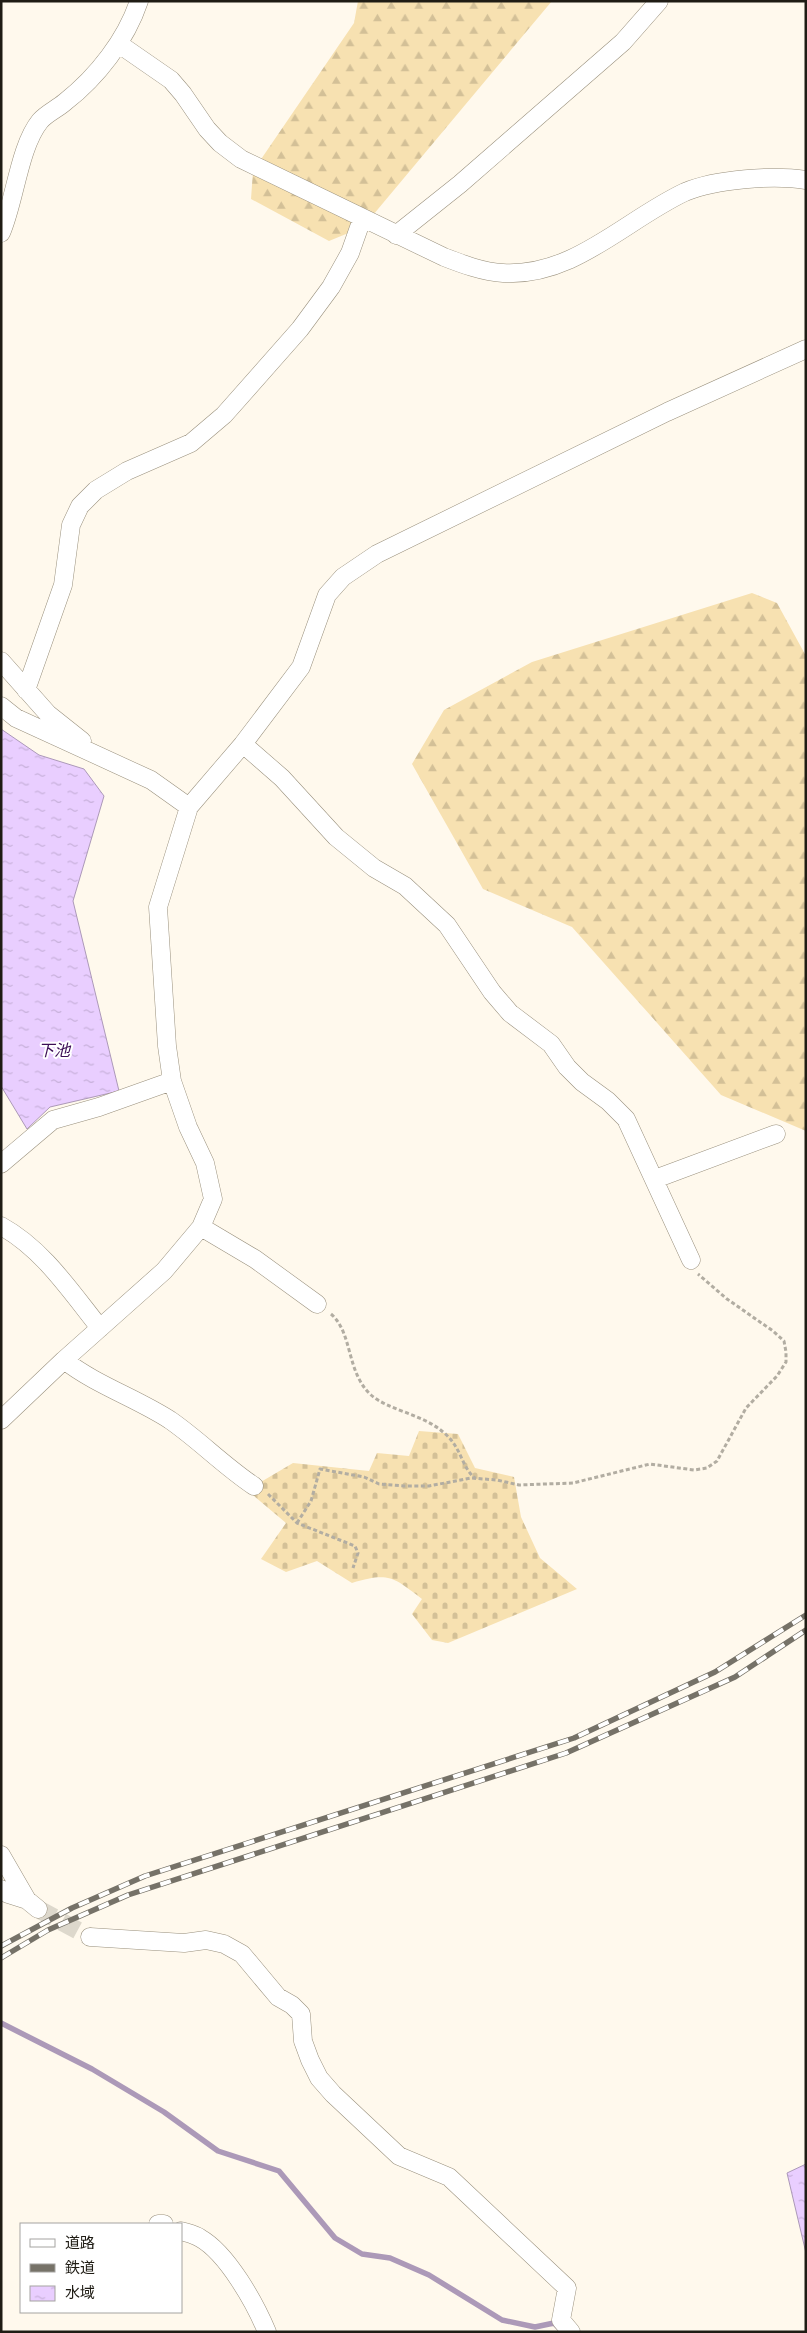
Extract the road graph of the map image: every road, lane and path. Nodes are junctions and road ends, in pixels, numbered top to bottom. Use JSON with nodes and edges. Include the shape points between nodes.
{"nodes":[{"id":1,"x":139,"y":1,"type":"edge"},
{"id":2,"x":659,"y":1,"type":"edge"},
{"id":3,"x":118,"y":44,"type":"junction"},
{"id":4,"x":806,"y":180,"type":"edge"},
{"id":5,"x":362,"y":219,"type":"junction"},
{"id":6,"x":1,"y":233,"type":"edge"},
{"id":7,"x":396,"y":235,"type":"junction"},
{"id":8,"x":806,"y":349,"type":"edge"},
{"id":9,"x":1,"y":661,"type":"edge"},
{"id":10,"x":26,"y":690,"type":"junction"},
{"id":11,"x":1,"y":706,"type":"edge"},
{"id":12,"x":243,"y":744,"type":"junction"},
{"id":13,"x":98,"y":755,"type":"junction"},
{"id":14,"x":190,"y":807,"type":"junction"},
{"id":15,"x":172,"y":1081,"type":"junction"},
{"id":16,"x":776,"y":1134,"type":"dead end"},
{"id":17,"x":1,"y":1164,"type":"edge"},
{"id":18,"x":655,"y":1179,"type":"junction"},
{"id":19,"x":1,"y":1226,"type":"edge"},
{"id":20,"x":201,"y":1227,"type":"junction"},
{"id":21,"x":691,"y":1260,"type":"joint"},
{"id":22,"x":317,"y":1304,"type":"joint"},
{"id":23,"x":100,"y":1328,"type":"junction"},
{"id":24,"x":64,"y":1360,"type":"junction"},
{"id":25,"x":1,"y":1420,"type":"edge"},
{"id":26,"x":476,"y":1478,"type":"junction"},
{"id":27,"x":254,"y":1486,"type":"joint"},
{"id":28,"x":297,"y":1523,"type":"junction"},
{"id":29,"x":353,"y":1568,"type":"dead end"},
{"id":30,"x":1,"y":1855,"type":"edge"},
{"id":31,"x":1,"y":1889,"type":"edge"},
{"id":32,"x":90,"y":1937,"type":"tunnel mouth"},
{"id":33,"x":182,"y":2231,"type":"edge"},
{"id":34,"x":267,"y":2332,"type":"edge"},
{"id":35,"x":571,"y":2332,"type":"edge"}],
"edges":[{"from":1,"to":3,"type":"street","via":[[133,20]]},
{"from":2,"to":7,"type":"street","via":[[623,42],[460,184]]},
{"from":3,"to":5,"type":"street","via":[[170,80],[220,143],[241,159]]},
{"from":3,"to":6,"type":"street","via":[[90,78],[40,122],[23,158]]},
{"from":4,"to":7,"type":"street","via":[[758,177],[687,191],[578,256],[541,269],[503,273],[468,266]]},
{"from":5,"to":7,"type":"street"},
{"from":5,"to":10,"type":"street","via":[[350,253],[331,287],[300,329],[224,414],[190,443],[128,471],[96,490],[80,506],[71,525],[64,585]]},
{"from":8,"to":12,"type":"street","via":[[667,412],[418,533],[343,576],[327,595],[301,667]]},
{"from":9,"to":10,"type":"street"},
{"from":10,"to":13,"type":"street","via":[[48,714]]},
{"from":11,"to":13,"type":"street","via":[[16,718]]},
{"from":12,"to":14,"type":"street"},
{"from":12,"to":18,"type":"street","via":[[282,778],[336,837],[374,868],[405,886],[447,925],[510,1013],[552,1044],[567,1067],[626,1119]]},
{"from":13,"to":14,"type":"street","via":[[151,780]]},
{"from":14,"to":15,"type":"street","via":[[158,908]]},
{"from":15,"to":17,"type":"street","via":[[52,1120]]},
{"from":15,"to":20,"type":"street","via":[[205,1163],[213,1199]]},
{"from":16,"to":18,"type":"street"},
{"from":18,"to":21,"type":"street"},
{"from":19,"to":23,"type":"street","via":[[39,1253]]},
{"from":20,"to":22,"type":"street","via":[[255,1259]]},
{"from":20,"to":23,"type":"street","via":[[164,1271]]},
{"from":21,"to":26,"type":"path","via":[[690,1265],[708,1285],[773,1330],[784,1341],[786,1352],[786,1362],[746,1408],[717,1461],[707,1468],[694,1470],[650,1464],[573,1483],[519,1485]]},
{"from":22,"to":26,"type":"path","via":[[340,1322],[358,1378],[372,1396],[424,1418],[442,1431],[456,1443],[467,1469]]},
{"from":23,"to":24,"type":"street"},
{"from":24,"to":25,"type":"street"},
{"from":24,"to":27,"type":"street","via":[[90,1378],[168,1419]]},
{"from":26,"to":28,"type":"path","via":[[429,1486],[404,1486],[378,1484],[364,1477],[320,1470],[311,1501]]},
{"from":27,"to":28,"type":"path","via":[[269,1495]]},
{"from":28,"to":29,"type":"path","via":[[355,1546],[358,1553]]},
{"from":30,"to":31,"type":"street","via":[[32,1904]]},
{"from":32,"to":35,"type":"street","via":[[184,1943],[206,1940],[224,1944],[242,1954],[278,1997],[301,2014],[303,2041],[310,2060],[319,2078],[333,2094],[399,2156],[449,2177],[567,2288],[561,2320]]},
{"from":33,"to":34,"type":"street","via":[[212,2247],[256,2305]]}]}
